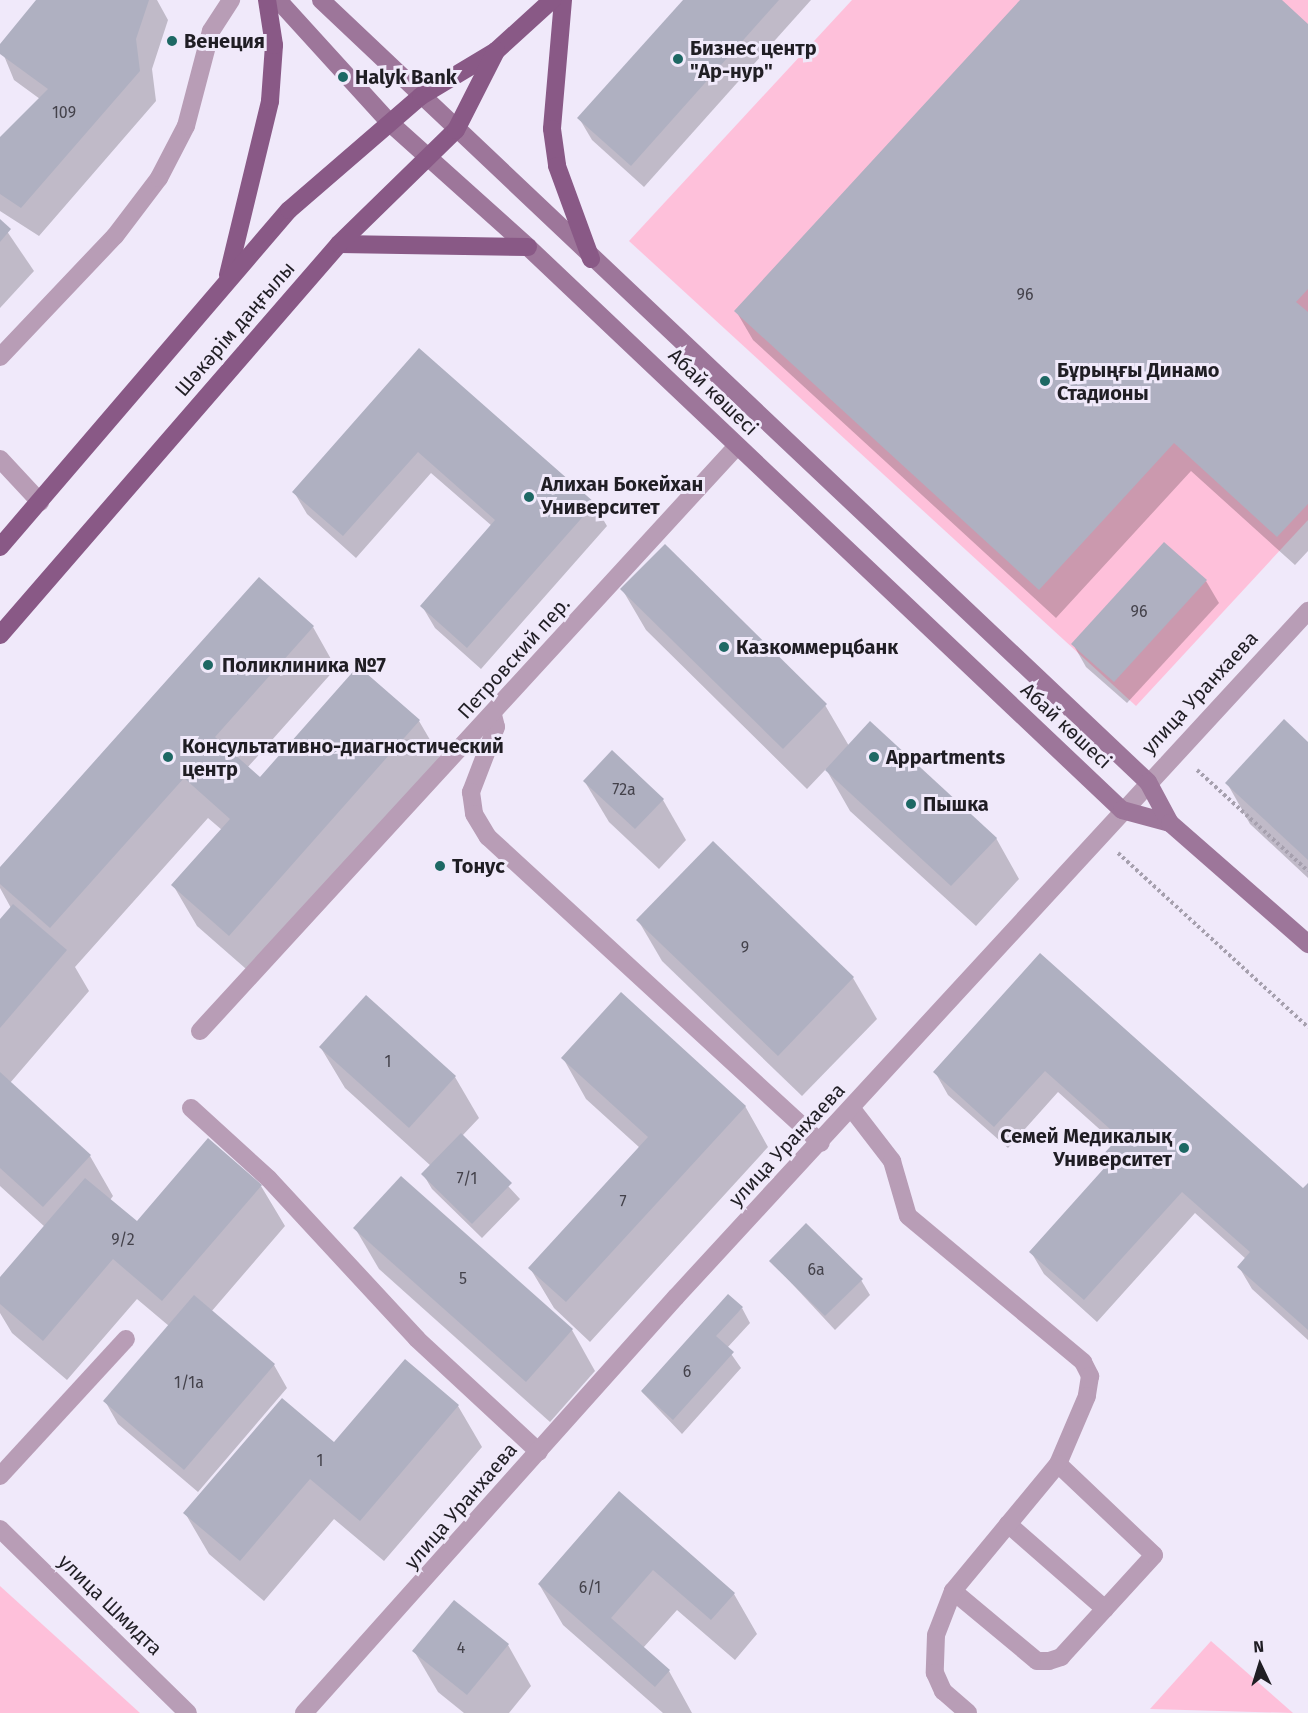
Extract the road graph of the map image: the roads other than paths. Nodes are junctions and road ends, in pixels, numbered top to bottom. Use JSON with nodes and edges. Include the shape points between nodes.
{"nodes":[{"id":1,"x":231,"y":0,"type":"edge"},
{"id":2,"x":267,"y":0,"type":"edge"},
{"id":3,"x":278,"y":0,"type":"edge"},
{"id":4,"x":321,"y":0,"type":"edge"},
{"id":5,"x":552,"y":0,"type":"edge"},
{"id":6,"x":563,"y":0,"type":"edge"},
{"id":7,"x":496,"y":51,"type":"junction"},
{"id":8,"x":421,"y":96,"type":"junction"},
{"id":9,"x":390,"y":123,"type":"junction"},
{"id":10,"x":456,"y":130,"type":"junction"},
{"id":11,"x":426,"y":156,"type":"junction"},
{"id":12,"x":339,"y":244,"type":"junction"},
{"id":13,"x":528,"y":247,"type":"junction"},
{"id":14,"x":591,"y":259,"type":"junction"},
{"id":15,"x":227,"y":278,"type":"junction"},
{"id":16,"x":0,"y":357,"type":"edge"},
{"id":17,"x":737,"y":446,"type":"junction"},
{"id":18,"x":0,"y":459,"type":"edge"},
{"id":19,"x":40,"y":502,"type":"junction"},
{"id":20,"x":0,"y":547,"type":"edge"},
{"id":21,"x":1308,"y":612,"type":"edge"},
{"id":22,"x":0,"y":635,"type":"edge"},
{"id":23,"x":493,"y":715,"type":"junction"},
{"id":24,"x":1148,"y":782,"type":"junction"},
{"id":25,"x":1122,"y":810,"type":"junction"},
{"id":26,"x":1170,"y":823,"type":"junction"},
{"id":27,"x":1308,"y":944,"type":"edge"},
{"id":28,"x":200,"y":1030,"type":"dead end"},
{"id":29,"x":191,"y":1108,"type":"dead end"},
{"id":30,"x":852,"y":1109,"type":"junction"},
{"id":31,"x":821,"y":1143,"type":"junction"},
{"id":32,"x":126,"y":1339,"type":"dead end"},
{"id":33,"x":540,"y":1452,"type":"junction"},
{"id":34,"x":1058,"y":1464,"type":"junction"},
{"id":35,"x":0,"y":1476,"type":"edge"},
{"id":36,"x":1008,"y":1524,"type":"junction"},
{"id":37,"x":0,"y":1529,"type":"edge"},
{"id":38,"x":953,"y":1591,"type":"junction"},
{"id":39,"x":1105,"y":1609,"type":"junction"},
{"id":40,"x":188,"y":1713,"type":"edge"},
{"id":41,"x":304,"y":1713,"type":"edge"},
{"id":42,"x":968,"y":1713,"type":"edge"}],
"edges":[{"from":1,"to":16,"type":"street","via":[[211,31],[186,126],[159,178],[115,236]]},
{"from":2,"to":15,"type":"main road","via":[[274,45],[270,100]]},
{"from":3,"to":9,"type":"main road","name":"Абай көшесі"},
{"from":4,"to":8,"type":"main road","name":"Абай көшесі"},
{"from":5,"to":7,"type":"main road","name":"Шәкәрім даңғылы"},
{"from":6,"to":14,"type":"main road","via":[[552,129],[557,166]]},
{"from":7,"to":8,"type":"main road","name":"Шәкәрім даңғылы"},
{"from":7,"to":10,"type":"main road","name":"Шәкәрім даңғылы"},
{"from":8,"to":9,"type":"main road","name":"Шәкәрім даңғылы"},
{"from":8,"to":10,"type":"main road","name":"Абай көшесі"},
{"from":9,"to":11,"type":"main road","name":"Абай көшесі"},
{"from":9,"to":15,"type":"main road","name":"Шәкәрім даңғылы","via":[[289,210]]},
{"from":10,"to":11,"type":"main road","name":"Шәкәрім даңғылы"},
{"from":10,"to":14,"type":"main road","name":"Абай көшесі"},
{"from":11,"to":12,"type":"main road","name":"Шәкәрім даңғылы"},
{"from":11,"to":13,"type":"main road","name":"Абай көшесі"},
{"from":12,"to":13,"type":"main road"},
{"from":12,"to":22,"type":"main road","name":"Шәкәрім даңғылы"},
{"from":13,"to":17,"type":"main road","name":"Абай көшесі"},
{"from":14,"to":24,"type":"main road","name":"Абай көшесі"},
{"from":15,"to":19,"type":"main road","name":"Шәкәрім даңғылы"},
{"from":17,"to":23,"type":"street","name":"Петровский пер."},
{"from":17,"to":25,"type":"main road","name":"Абай көшесі"},
{"from":18,"to":19,"type":"street"},
{"from":19,"to":20,"type":"main road","name":"Шәкәрім даңғылы"},
{"from":21,"to":24,"type":"street","name":"улица Уранхаева"},
{"from":23,"to":28,"type":"street","name":"Петровский пер."},
{"from":23,"to":31,"type":"street","via":[[496,728],[471,792],[474,814],[488,837]]},
{"from":24,"to":25,"type":"street","name":"улица Уранхаева"},
{"from":24,"to":26,"type":"main road","name":"Абай көшесі"},
{"from":25,"to":26,"type":"main road"},
{"from":25,"to":30,"type":"street","name":"улица Уранхаева"},
{"from":26,"to":27,"type":"main road"},
{"from":29,"to":33,"type":"street","via":[[269,1179],[417,1339]]},
{"from":30,"to":31,"type":"street","name":"улица Уранхаева"},
{"from":30,"to":34,"type":"street","via":[[892,1161],[908,1216],[1083,1362],[1090,1376],[1087,1396]]},
{"from":31,"to":33,"type":"street","name":"улица Уранхаева"},
{"from":32,"to":35,"type":"street"},
{"from":33,"to":41,"type":"street","name":"улица Уранхаева"},
{"from":34,"to":36,"type":"street"},
{"from":34,"to":39,"type":"street","via":[[1154,1555]]},
{"from":36,"to":38,"type":"street"},
{"from":36,"to":39,"type":"street"},
{"from":37,"to":40,"type":"street","name":"улица Шмидта"},
{"from":38,"to":39,"type":"street","via":[[1037,1661],[1060,1657]]},
{"from":38,"to":42,"type":"street","via":[[936,1635],[935,1673],[943,1691]]}]}
